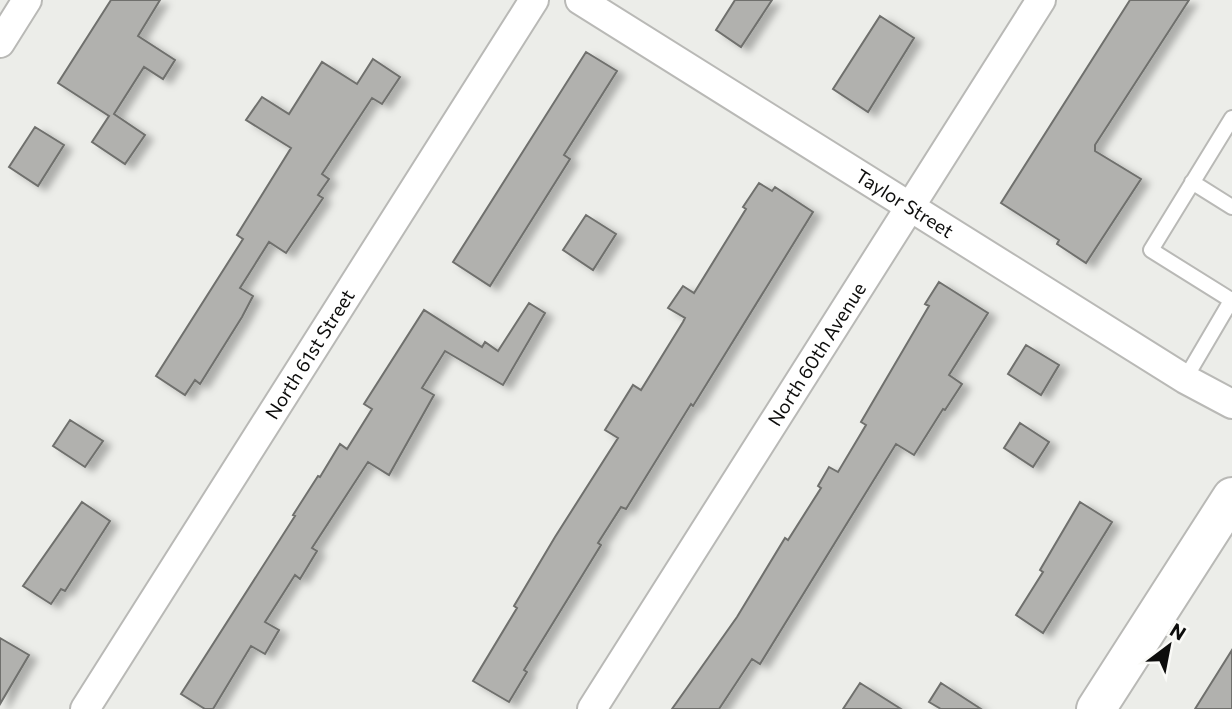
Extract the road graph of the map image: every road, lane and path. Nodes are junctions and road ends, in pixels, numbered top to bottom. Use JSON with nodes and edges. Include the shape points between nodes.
{"nodes":[{"id":1,"x":27,"y":0,"type":"edge"},
{"id":2,"x":534,"y":0,"type":"edge"},
{"id":3,"x":580,"y":0,"type":"edge"},
{"id":4,"x":1041,"y":0,"type":"edge"},
{"id":5,"x":0,"y":43,"type":"edge"},
{"id":6,"x":1232,"y":118,"type":"edge"},
{"id":7,"x":1192,"y":182,"type":"junction"},
{"id":8,"x":909,"y":207,"type":"junction"},
{"id":9,"x":1232,"y":207,"type":"edge"},
{"id":10,"x":1232,"y":299,"type":"edge"},
{"id":11,"x":1185,"y":379,"type":"junction"},
{"id":12,"x":1232,"y":404,"type":"edge"},
{"id":13,"x":1232,"y":497,"type":"edge"},
{"id":14,"x":85,"y":709,"type":"edge"},
{"id":15,"x":592,"y":709,"type":"edge"},
{"id":16,"x":1096,"y":709,"type":"edge"}],
"edges":[{"from":1,"to":5,"type":"street"},
{"from":2,"to":14,"type":"street","name":"North 61st Street"},
{"from":3,"to":8,"type":"street","name":"Taylor Street"},
{"from":4,"to":8,"type":"street","name":"North 60th Avenue"},
{"from":6,"to":7,"type":"lane"},
{"from":7,"to":9,"type":"lane"},
{"from":7,"to":10,"type":"lane","via":[[1151,250]]},
{"from":8,"to":11,"type":"street","name":"Taylor Street"},
{"from":8,"to":15,"type":"street","name":"North 60th Avenue"},
{"from":10,"to":11,"type":"lane"},
{"from":11,"to":12,"type":"street","name":"Taylor Street"},
{"from":13,"to":16,"type":"main road"}]}
